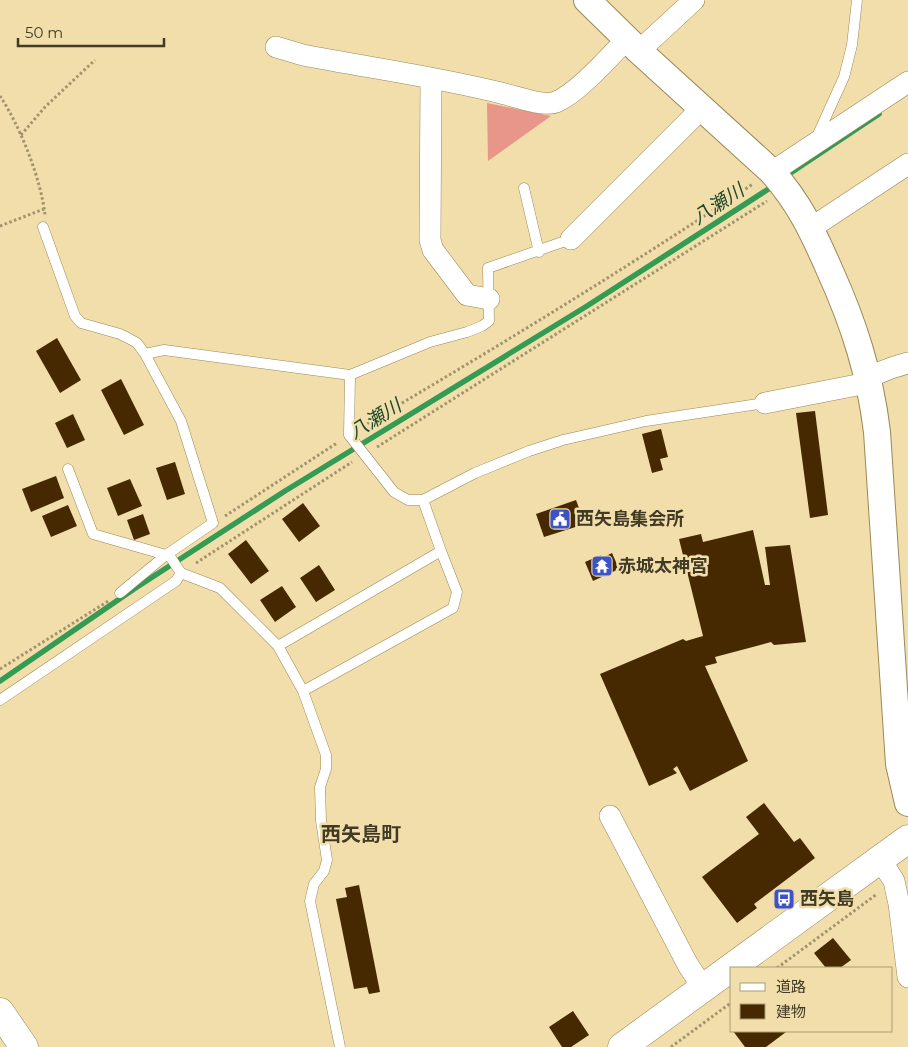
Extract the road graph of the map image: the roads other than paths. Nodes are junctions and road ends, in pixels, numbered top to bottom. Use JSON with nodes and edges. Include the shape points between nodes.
{"nodes":[{"id":1,"x":587,"y":0,"type":"edge"},
{"id":2,"x":694,"y":0,"type":"edge"},
{"id":3,"x":857,"y":0,"type":"edge"},
{"id":4,"x":633,"y":45,"type":"junction"},
{"id":5,"x":276,"y":47,"type":"dead end"},
{"id":6,"x":431,"y":79,"type":"junction"},
{"id":7,"x":908,"y":82,"type":"edge"},
{"id":8,"x":703,"y":107,"type":"junction"},
{"id":9,"x":819,"y":140,"type":"junction"},
{"id":10,"x":908,"y":164,"type":"edge"},
{"id":11,"x":771,"y":182,"type":"junction"},
{"id":12,"x":524,"y":188,"type":"dead end"},
{"id":13,"x":43,"y":227,"type":"road end"},
{"id":14,"x":811,"y":228,"type":"junction"},
{"id":15,"x":571,"y":239,"type":"joint"},
{"id":16,"x":539,"y":252,"type":"junction"},
{"id":17,"x":489,"y":299,"type":"junction"},
{"id":18,"x":145,"y":354,"type":"junction"},
{"id":19,"x":908,"y":363,"type":"edge"},
{"id":20,"x":350,"y":375,"type":"junction"},
{"id":21,"x":868,"y":377,"type":"junction"},
{"id":22,"x":765,"y":403,"type":"joint"},
{"id":23,"x":68,"y":469,"type":"dead end"},
{"id":24,"x":423,"y":500,"type":"junction"},
{"id":25,"x":441,"y":551,"type":"junction"},
{"id":26,"x":169,"y":556,"type":"junction"},
{"id":27,"x":181,"y":573,"type":"junction"},
{"id":28,"x":120,"y":593,"type":"road end"},
{"id":29,"x":278,"y":646,"type":"junction"},
{"id":30,"x":303,"y":691,"type":"junction"},
{"id":31,"x":0,"y":700,"type":"edge"},
{"id":32,"x":908,"y":803,"type":"edge"},
{"id":33,"x":610,"y":816,"type":"dead end"},
{"id":34,"x":908,"y":839,"type":"edge"},
{"id":35,"x":887,"y":870,"type":"junction"},
{"id":36,"x":736,"y":967,"type":"edge"},
{"id":37,"x":730,"y":971,"type":"edge"},
{"id":38,"x":908,"y":977,"type":"edge"},
{"id":39,"x":703,"y":988,"type":"junction"},
{"id":40,"x":0,"y":1012,"type":"edge"},
{"id":41,"x":24,"y":1047,"type":"edge"},
{"id":42,"x":340,"y":1047,"type":"edge"},
{"id":43,"x":622,"y":1047,"type":"edge"}],
"edges":[{"from":1,"to":4,"type":"street"},
{"from":2,"to":4,"type":"street"},
{"from":3,"to":9,"type":"lane","via":[[852,45],[844,77],[819,132]]},
{"from":4,"to":6,"type":"street","via":[[555,103],[544,104]]},
{"from":4,"to":8,"type":"street"},
{"from":5,"to":6,"type":"street"},
{"from":6,"to":17,"type":"street","via":[[430,240],[433,250],[467,295]]},
{"from":7,"to":9,"type":"street"},
{"from":8,"to":11,"type":"street"},
{"from":8,"to":15,"type":"street"},
{"from":9,"to":11,"type":"street"},
{"from":10,"to":14,"type":"street"},
{"from":11,"to":14,"type":"street"},
{"from":12,"to":16,"type":"lane"},
{"from":13,"to":18,"type":"lane","via":[[75,316],[81,323],[128,338],[137,343]]},
{"from":14,"to":21,"type":"street","via":[[842,298]]},
{"from":15,"to":16,"type":"lane"},
{"from":16,"to":17,"type":"lane","via":[[488,268]]},
{"from":17,"to":20,"type":"lane","via":[[489,321],[482,326],[430,342]]},
{"from":18,"to":20,"type":"lane","via":[[164,350]]},
{"from":18,"to":26,"type":"lane","via":[[181,421],[214,523]]},
{"from":19,"to":21,"type":"street"},
{"from":20,"to":24,"type":"lane","via":[[350,437],[394,492],[408,500]]},
{"from":21,"to":22,"type":"street","via":[[856,385]]},
{"from":21,"to":32,"type":"street","via":[[877,432],[899,764]]},
{"from":22,"to":24,"type":"lane","via":[[646,421],[563,440],[475,473]]},
{"from":23,"to":26,"type":"lane","via":[[93,534]]},
{"from":24,"to":25,"type":"lane"},
{"from":25,"to":29,"type":"lane"},
{"from":25,"to":30,"type":"lane","via":[[457,592],[453,608]]},
{"from":26,"to":27,"type":"lane"},
{"from":26,"to":28,"type":"lane"},
{"from":27,"to":29,"type":"lane","via":[[220,588]]},
{"from":27,"to":31,"type":"lane","via":[[176,581]]},
{"from":29,"to":30,"type":"lane"},
{"from":30,"to":42,"type":"lane","via":[[326,755],[326,769],[320,787],[326,860],[310,901]]},
{"from":33,"to":39,"type":"street"},
{"from":34,"to":35,"type":"highway"},
{"from":35,"to":36,"type":"highway"},
{"from":35,"to":38,"type":"street","via":[[899,904]]},
{"from":37,"to":39,"type":"highway"},
{"from":39,"to":43,"type":"highway"},
{"from":40,"to":41,"type":"highway"}]}
